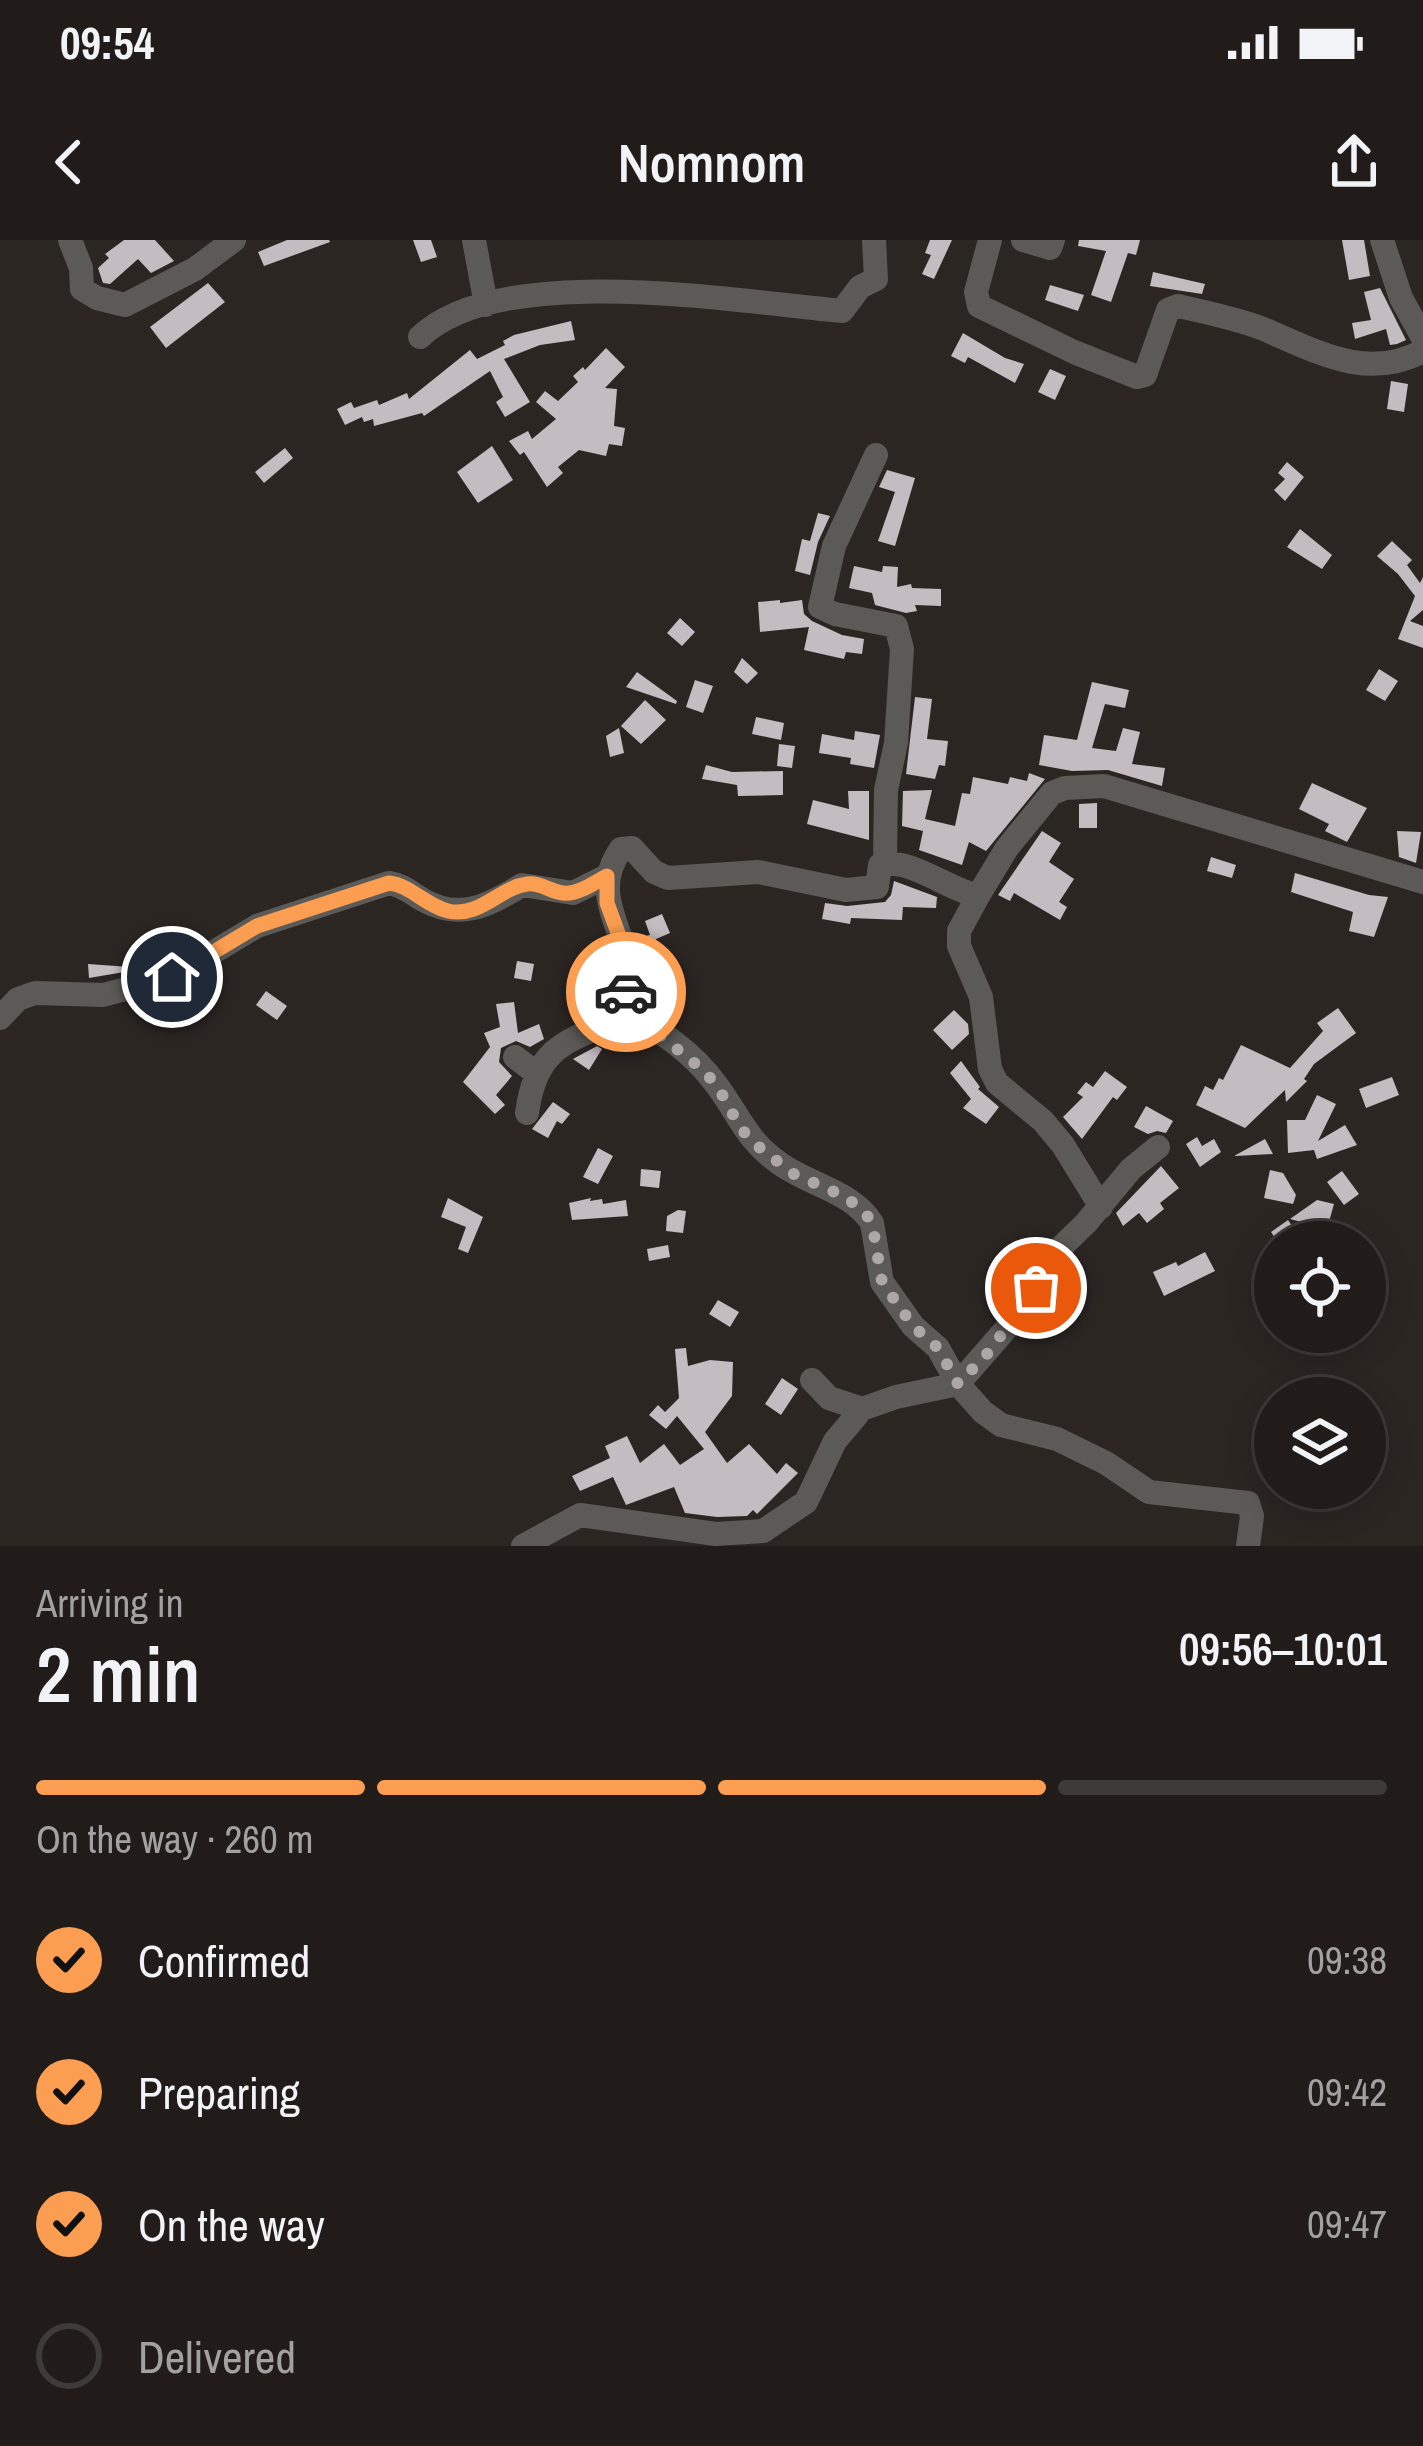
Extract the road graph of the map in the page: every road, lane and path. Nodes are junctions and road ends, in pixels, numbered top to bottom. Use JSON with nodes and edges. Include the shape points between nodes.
{"nodes":[{"id":1,"x":234,"y":240,"type":"edge"},
{"id":2,"x":474,"y":240,"type":"edge"},
{"id":3,"x":874,"y":240,"type":"edge"},
{"id":4,"x":990,"y":240,"type":"edge"},
{"id":5,"x":1023,"y":240,"type":"edge"},
{"id":6,"x":1382,"y":240,"type":"edge"},
{"id":7,"x":78,"y":244,"type":"edge"},
{"id":8,"x":1058,"y":247,"type":"edge"},
{"id":9,"x":486,"y":305,"type":"junction"},
{"id":10,"x":420,"y":337,"type":"dead end"},
{"id":11,"x":1423,"y":338,"type":"edge"},
{"id":12,"x":1423,"y":351,"type":"edge"},
{"id":13,"x":876,"y":455,"type":"dead end"},
{"id":14,"x":885,"y":862,"type":"junction"},
{"id":15,"x":607,"y":876,"type":"junction"},
{"id":16,"x":1423,"y":882,"type":"edge"},
{"id":17,"x":978,"y":896,"type":"junction"},
{"id":18,"x":0,"y":1018,"type":"edge"},
{"id":19,"x":620,"y":1019,"type":"junction"},
{"id":20,"x":515,"y":1057,"type":"dead end"},
{"id":21,"x":1158,"y":1147,"type":"dead end"},
{"id":22,"x":1101,"y":1207,"type":"junction"},
{"id":23,"x":812,"y":1380,"type":"dead end"},
{"id":24,"x":958,"y":1384,"type":"junction"},
{"id":25,"x":862,"y":1409,"type":"junction"},
{"id":26,"x":523,"y":1546,"type":"edge"},
{"id":27,"x":1248,"y":1546,"type":"edge"}],
"edges":[{"from":1,"to":7,"type":"street","via":[[125,305],[86,293]]},
{"from":2,"to":9,"type":"street"},
{"from":3,"to":9,"type":"street","via":[[874,282],[842,311],[616,292]]},
{"from":4,"to":12,"type":"street","via":[[979,306],[1137,377],[1145,375],[1168,310],[1178,306],[1330,358],[1392,365]]},
{"from":5,"to":8,"type":"street"},
{"from":6,"to":11,"type":"street"},
{"from":9,"to":10,"type":"street"},
{"from":13,"to":14,"type":"street","via":[[834,546],[820,607],[896,626],[900,637]]},
{"from":14,"to":15,"type":"street","via":[[877,887],[846,890],[758,872],[668,878],[632,848],[621,849]]},
{"from":14,"to":17,"type":"street"},
{"from":15,"to":18,"type":"street","via":[[573,893],[522,885],[457,912],[389,883],[257,926],[172,977],[103,995],[34,993]]},
{"from":15,"to":19,"type":"street","via":[[607,903],[629,963]]},
{"from":16,"to":17,"type":"street","via":[[1095,786],[1052,793]]},
{"from":17,"to":22,"type":"street","via":[[958,946],[981,997],[990,1070],[1063,1145]]},
{"from":19,"to":20,"type":"street","via":[[561,1043],[526,1094]]},
{"from":19,"to":24,"type":"street","via":[[651,1028],[703,1070],[760,1148],[867,1215],[882,1282]]},
{"from":21,"to":22,"type":"street"},
{"from":22,"to":24,"type":"street","via":[[1052,1256],[1018,1315]]},
{"from":23,"to":25,"type":"street","via":[[829,1398]]},
{"from":24,"to":25,"type":"street"},
{"from":24,"to":27,"type":"street","via":[[1001,1425],[1070,1445],[1149,1492],[1248,1503]]},
{"from":25,"to":26,"type":"street","via":[[835,1442],[806,1502],[763,1532],[716,1534],[580,1515]]}]}
